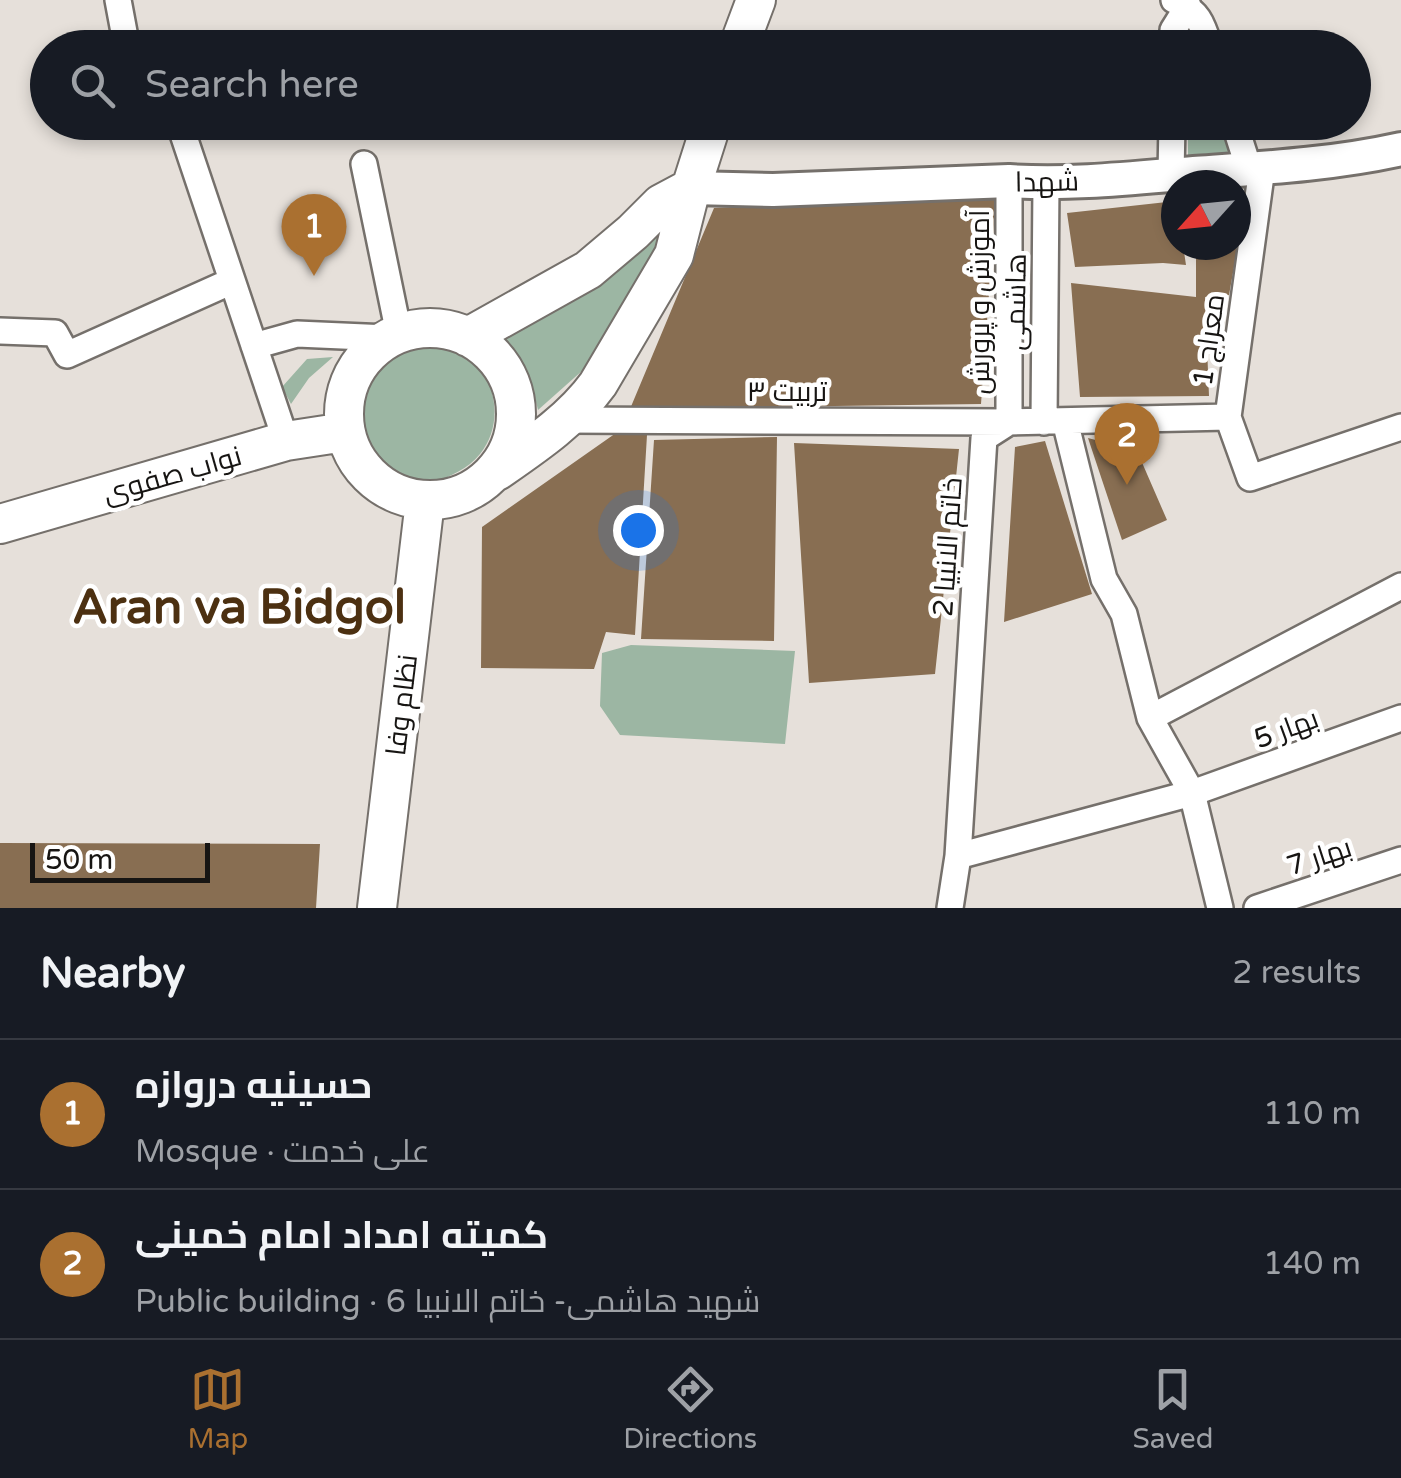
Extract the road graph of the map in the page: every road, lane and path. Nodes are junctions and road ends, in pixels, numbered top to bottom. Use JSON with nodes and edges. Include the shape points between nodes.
{"nodes":[{"id":1,"x":118,"y":0,"type":"edge"},
{"id":2,"x":756,"y":0,"type":"edge"},
{"id":3,"x":1181,"y":3,"type":"edge"},
{"id":4,"x":124,"y":30,"type":"edge"},
{"id":5,"x":745,"y":30,"type":"edge"},
{"id":6,"x":1173,"y":30,"type":"edge"},
{"id":7,"x":1205,"y":30,"type":"edge"},
{"id":8,"x":185,"y":140,"type":"edge"},
{"id":9,"x":706,"y":140,"type":"edge"},
{"id":10,"x":1172,"y":140,"type":"edge"},
{"id":11,"x":1242,"y":140,"type":"edge"},
{"id":12,"x":1401,"y":149,"type":"edge"},
{"id":13,"x":364,"y":164,"type":"dead end"},
{"id":14,"x":1255,"y":168,"type":"junction"},
{"id":15,"x":1171,"y":170,"type":"edge"},
{"id":16,"x":1231,"y":170,"type":"edge"},
{"id":17,"x":1161,"y":176,"type":"edge"},
{"id":18,"x":1009,"y":181,"type":"junction"},
{"id":19,"x":1046,"y":184,"type":"junction"},
{"id":20,"x":691,"y":188,"type":"junction"},
{"id":21,"x":232,"y":281,"type":"junction"},
{"id":22,"x":0,"y":331,"type":"edge"},
{"id":23,"x":394,"y":336,"type":"junction"},
{"id":24,"x":468,"y":337,"type":"junction"},
{"id":25,"x":254,"y":346,"type":"junction"},
{"id":26,"x":1228,"y":416,"type":"junction"},
{"id":27,"x":565,"y":420,"type":"junction"},
{"id":28,"x":1055,"y":421,"type":"junction"},
{"id":29,"x":1009,"y":422,"type":"junction"},
{"id":30,"x":1401,"y":427,"type":"edge"},
{"id":31,"x":345,"y":432,"type":"junction"},
{"id":32,"x":286,"y":441,"type":"junction"},
{"id":33,"x":491,"y":476,"type":"junction"},
{"id":34,"x":425,"y":501,"type":"junction"},
{"id":35,"x":0,"y":524,"type":"edge"},
{"id":36,"x":1401,"y":586,"type":"edge"},
{"id":37,"x":1150,"y":718,"type":"junction"},
{"id":38,"x":1401,"y":718,"type":"edge"},
{"id":39,"x":1192,"y":794,"type":"junction"},
{"id":40,"x":958,"y":856,"type":"junction"},
{"id":41,"x":1401,"y":860,"type":"edge"},
{"id":42,"x":377,"y":908,"type":"edge"},
{"id":43,"x":950,"y":908,"type":"edge"},
{"id":44,"x":1220,"y":908,"type":"edge"},
{"id":45,"x":1257,"y":908,"type":"edge"}],
"edges":[{"from":1,"to":4,"type":"street"},
{"from":2,"to":5,"type":"main road"},
{"from":3,"to":6,"type":"street"},
{"from":3,"to":7,"type":"street"},
{"from":8,"to":21,"type":"street"},
{"from":9,"to":20,"type":"main road"},
{"from":10,"to":15,"type":"street"},
{"from":11,"to":14,"type":"street"},
{"from":12,"to":14,"type":"street","name":"شهدا"},
{"from":13,"to":23,"type":"street"},
{"from":14,"to":16,"type":"street","name":"شهدا"},
{"from":14,"to":26,"type":"street","name":"معراج 1"},
{"from":17,"to":19,"type":"street","name":"شهدا"},
{"from":18,"to":19,"type":"street","name":"شهدا"},
{"from":18,"to":20,"type":"street","name":"شهدا"},
{"from":18,"to":29,"type":"street","name":"آموزش و پرورش"},
{"from":19,"to":28,"type":"street","name":"هاشمی"},
{"from":20,"to":24,"type":"main road","via":[[661,204],[588,270]]},
{"from":20,"to":27,"type":"main road","via":[[674,255],[598,384]]},
{"from":21,"to":22,"type":"street","via":[[66,354],[55,332]]},
{"from":21,"to":25,"type":"street"},
{"from":23,"to":24,"type":"main road","via":[[441,329]]},
{"from":23,"to":25,"type":"street","via":[[298,334]]},
{"from":23,"to":31,"type":"main road","via":[[356,368],[343,410]]},
{"from":24,"to":33,"type":"main road","via":[[490,352],[515,400],[516,428]]},
{"from":25,"to":32,"type":"street"},
{"from":26,"to":28,"type":"street"},
{"from":26,"to":30,"type":"street","name":"معراج 1","via":[[1250,478]]},
{"from":27,"to":29,"type":"street","name":"تربیت ۳"},
{"from":27,"to":33,"type":"main road"},
{"from":28,"to":29,"type":"street"},
{"from":28,"to":37,"type":"street","name":"هاشمی","via":[[1104,579],[1124,614]]},
{"from":29,"to":40,"type":"street","name":"خاتم الانبیا 2","via":[[984,438]]},
{"from":31,"to":32,"type":"main road","name":"نواب صفوی"},
{"from":31,"to":34,"type":"main road","via":[[373,480]]},
{"from":32,"to":35,"type":"main road","name":"نواب صفوی"},
{"from":33,"to":34,"type":"main road","via":[[449,499]]},
{"from":34,"to":42,"type":"main road","name":"نظام وفا"},
{"from":36,"to":37,"type":"street"},
{"from":37,"to":39,"type":"street","name":"هاشمی"},
{"from":38,"to":39,"type":"street","name":"بهار 5"},
{"from":39,"to":40,"type":"street","name":"بهار 5"},
{"from":39,"to":44,"type":"street","name":"هاشمی"},
{"from":40,"to":43,"type":"street","name":"خاتم الانبیا 2"},
{"from":41,"to":45,"type":"street","name":"بهار 7"}]}
